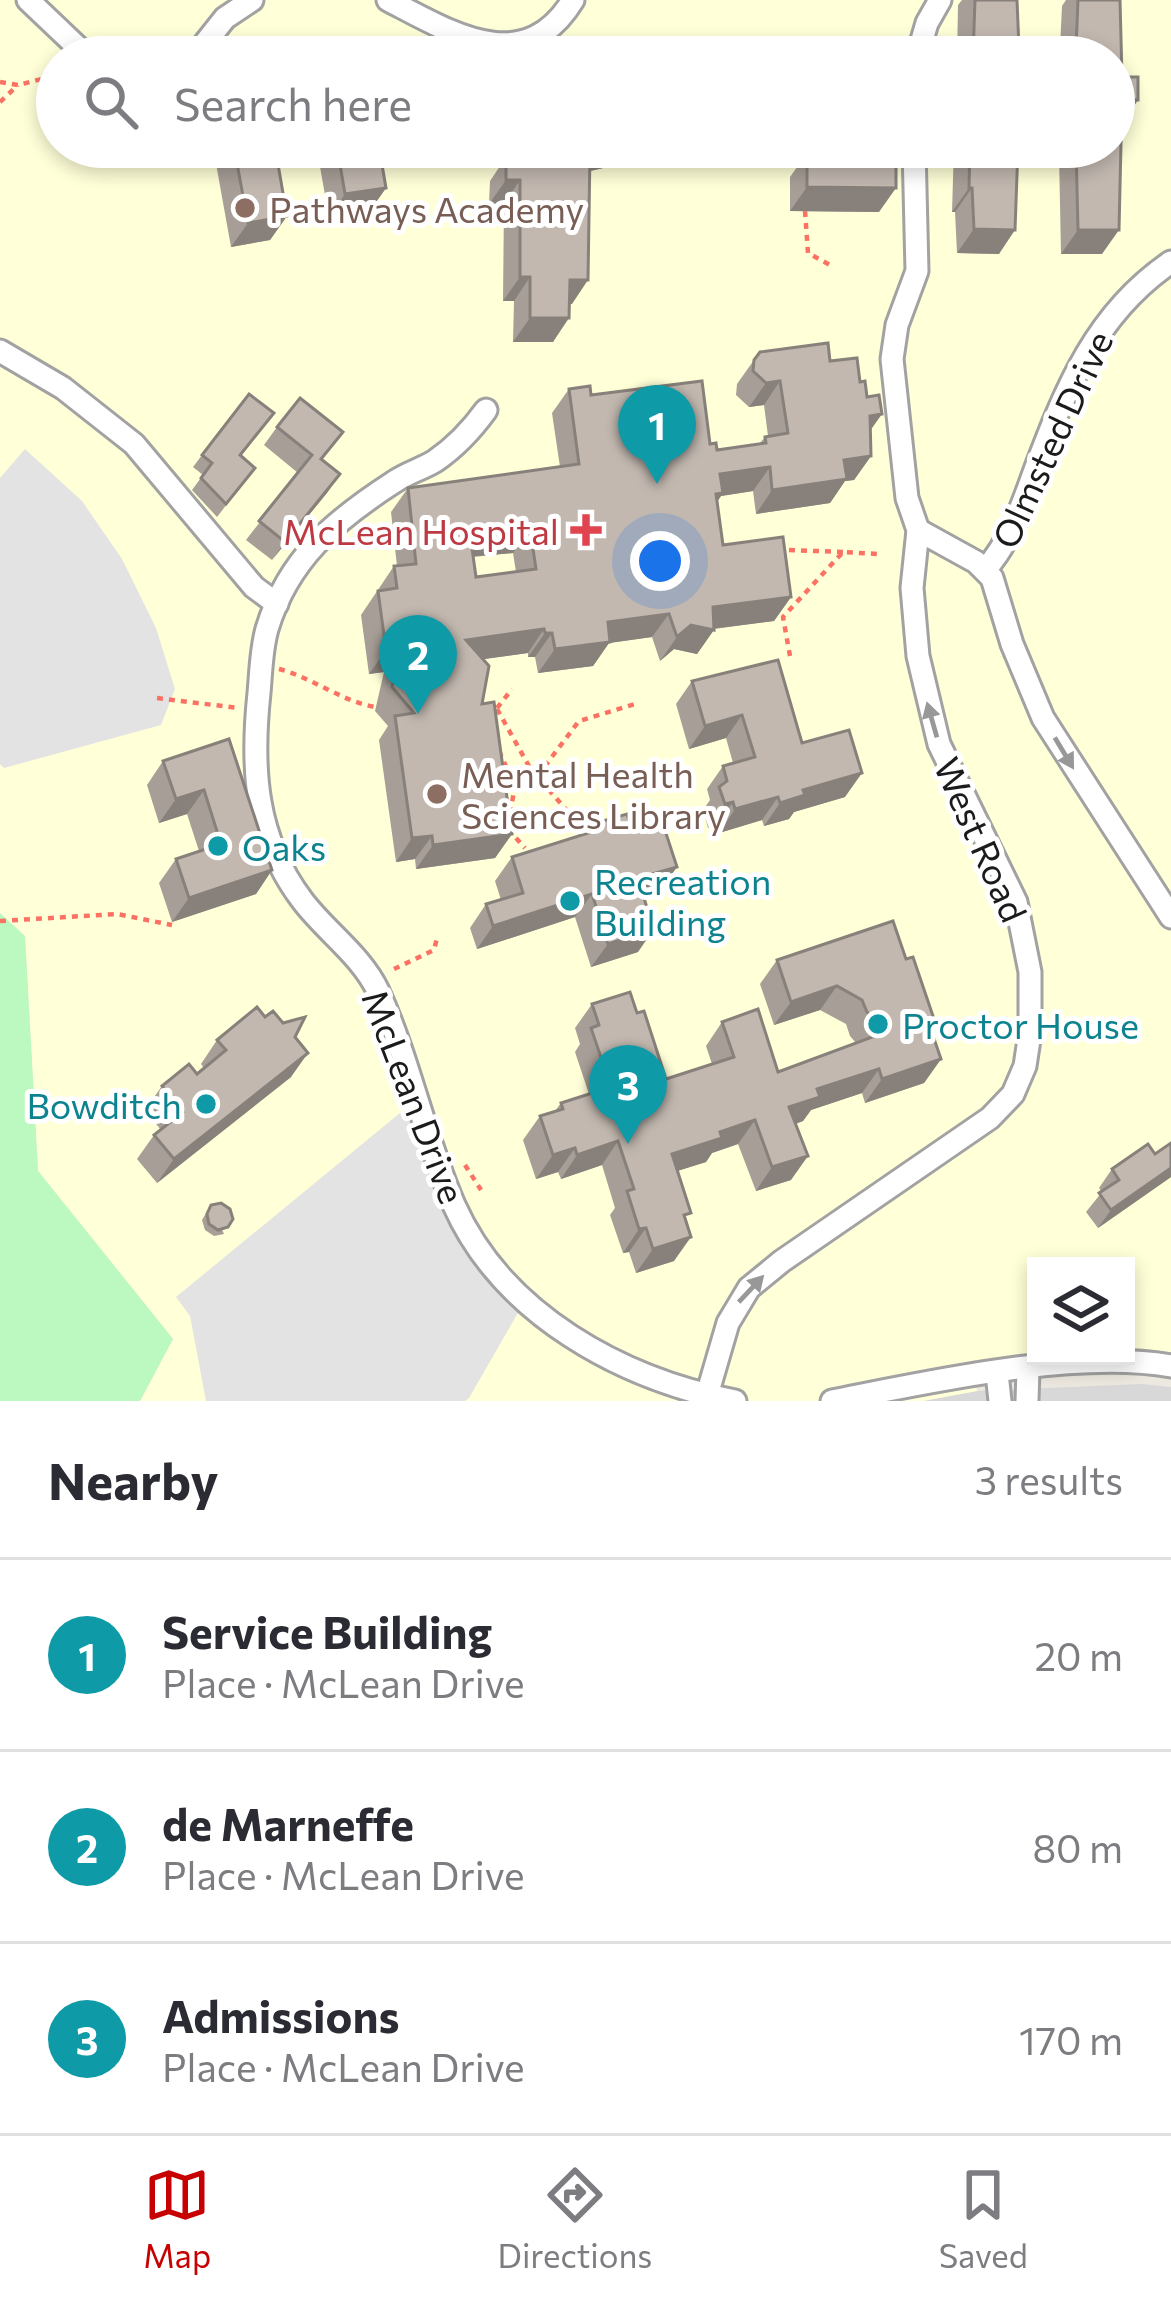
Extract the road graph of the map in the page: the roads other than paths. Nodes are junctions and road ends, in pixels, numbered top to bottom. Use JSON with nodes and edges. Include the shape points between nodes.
{"nodes":[{"id":1,"x":28,"y":0,"type":"edge"},
{"id":2,"x":252,"y":0,"type":"edge"},
{"id":3,"x":388,"y":0,"type":"edge"},
{"id":4,"x":573,"y":0,"type":"edge"},
{"id":5,"x":940,"y":0,"type":"edge"},
{"id":6,"x":66,"y":36,"type":"edge"},
{"id":7,"x":211,"y":36,"type":"edge"},
{"id":8,"x":464,"y":36,"type":"edge"},
{"id":9,"x":534,"y":36,"type":"edge"},
{"id":10,"x":923,"y":36,"type":"edge"},
{"id":11,"x":915,"y":168,"type":"edge"},
{"id":12,"x":1171,"y":262,"type":"edge"},
{"id":13,"x":0,"y":351,"type":"edge"},
{"id":14,"x":486,"y":410,"type":"dead end"},
{"id":15,"x":918,"y":530,"type":"junction"},
{"id":16,"x":986,"y":570,"type":"junction"},
{"id":17,"x":277,"y":604,"type":"junction"},
{"id":18,"x":1171,"y":917,"type":"edge"},
{"id":19,"x":1171,"y":1366,"type":"edge"},
{"id":20,"x":1028,"y":1369,"type":"junction"},
{"id":21,"x":997,"y":1373,"type":"junction"},
{"id":22,"x":707,"y":1395,"type":"junction"},
{"id":23,"x":735,"y":1401,"type":"edge"},
{"id":24,"x":832,"y":1401,"type":"edge"},
{"id":25,"x":1000,"y":1401,"type":"edge"},
{"id":26,"x":1027,"y":1401,"type":"edge"}],
"edges":[{"from":1,"to":6,"type":"street"},
{"from":2,"to":7,"type":"street"},
{"from":3,"to":8,"type":"street"},
{"from":4,"to":9,"type":"street"},
{"from":5,"to":10,"type":"street"},
{"from":11,"to":15,"type":"street","name":"West Road","via":[[917,271],[892,359],[907,498]]},
{"from":12,"to":16,"type":"street","name":"Olmsted Drive","via":[[1125,299],[1085,353],[1011,533]]},
{"from":13,"to":17,"type":"street","via":[[134,445]]},
{"from":14,"to":17,"type":"street","name":"McLean Drive","via":[[435,461],[326,530]]},
{"from":15,"to":16,"type":"street"},
{"from":22,"to":15,"type":"street","name":"West Road","one_way":true,"via":[[733,1310],[749,1288],[977,1129],[1013,1094],[1025,1066],[1032,1010],[1027,940],[930,714],[913,613]]},
{"from":16,"to":18,"type":"street","one_way":true,"via":[[1043,718]]},
{"from":17,"to":22,"type":"street","name":"McLean Drive","via":[[263,646],[254,742],[267,837],[304,904],[375,985],[457,1211],[484,1254],[556,1326],[614,1361]]},
{"from":19,"to":20,"type":"street","via":[[1110,1361]]},
{"from":20,"to":21,"type":"street"},
{"from":20,"to":26,"type":"street"},
{"from":21,"to":24,"type":"street"},
{"from":21,"to":25,"type":"street"},
{"from":22,"to":23,"type":"street","name":"McLean Drive"}]}
